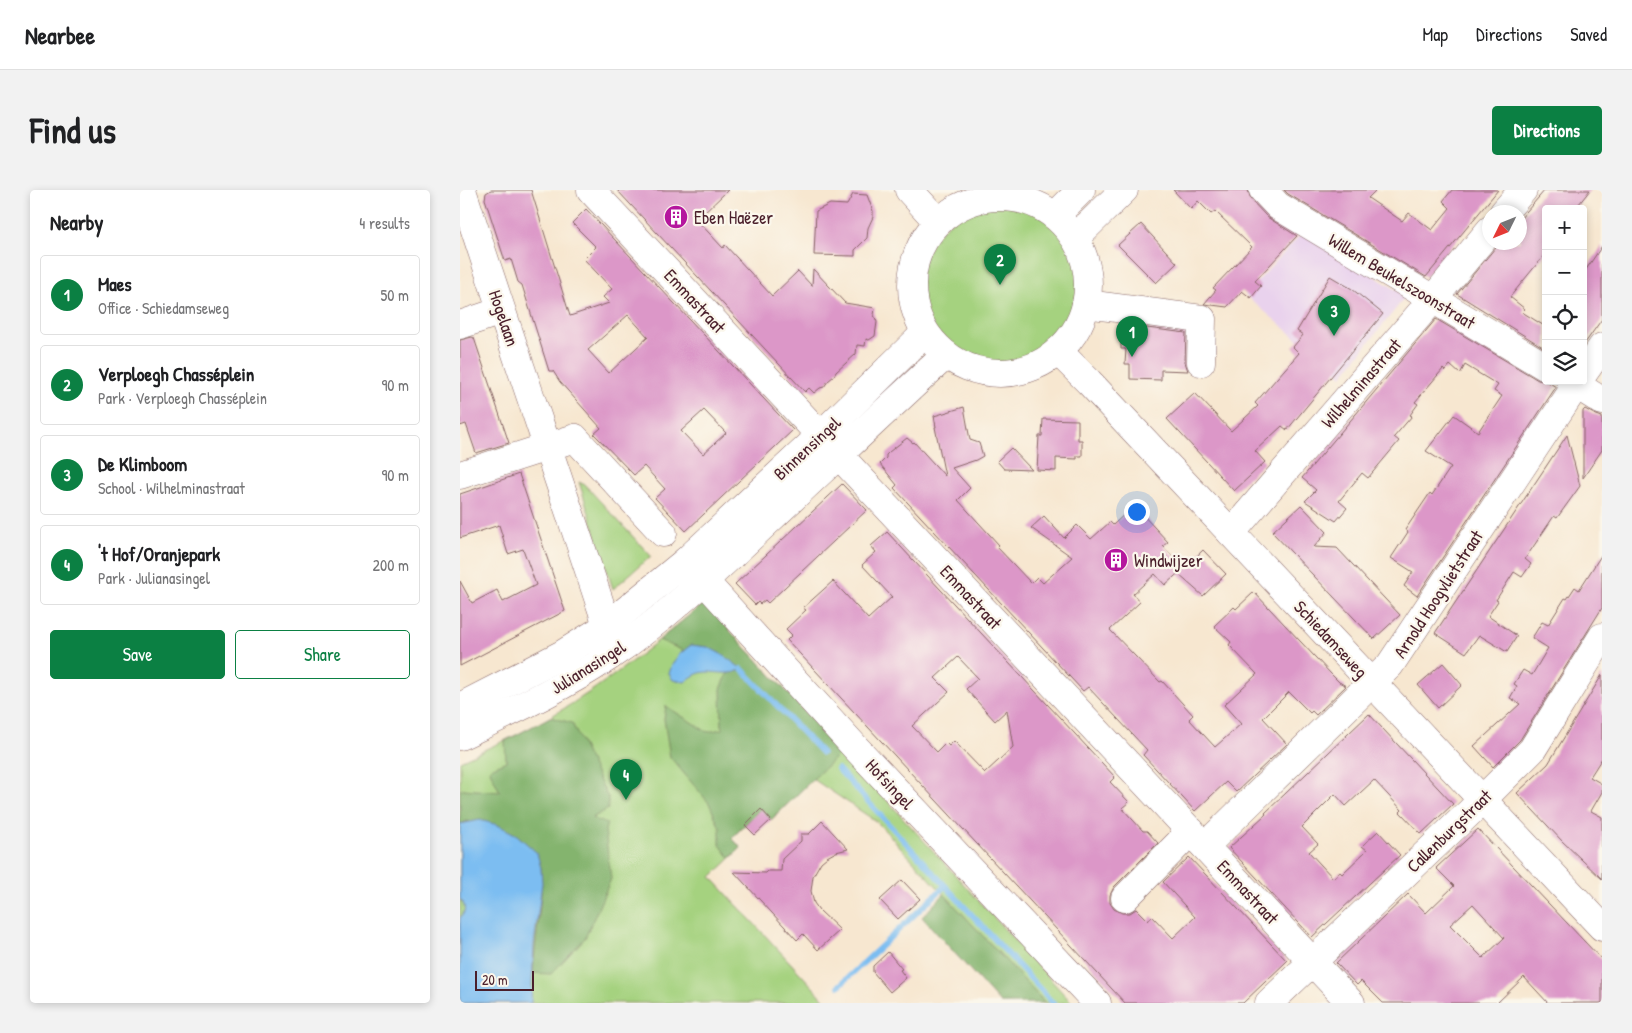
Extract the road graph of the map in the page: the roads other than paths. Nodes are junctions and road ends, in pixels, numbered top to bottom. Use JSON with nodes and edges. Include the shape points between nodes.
{"nodes":[{"id":1,"x":462,"y":190,"type":"edge"},
{"id":2,"x":591,"y":190,"type":"edge"},
{"id":3,"x":908,"y":190,"type":"edge"},
{"id":4,"x":1082,"y":190,"type":"edge"},
{"id":5,"x":1124,"y":190,"type":"edge"},
{"id":6,"x":1263,"y":190,"type":"edge"},
{"id":7,"x":1523,"y":190,"type":"edge"},
{"id":8,"x":1510,"y":205,"type":"edge"},
{"id":9,"x":1055,"y":216,"type":"junction"},
{"id":10,"x":938,"y":222,"type":"junction"},
{"id":11,"x":1074,"y":238,"type":"junction"},
{"id":12,"x":1482,"y":240,"type":"edge"},
{"id":13,"x":1433,"y":299,"type":"junction"},
{"id":14,"x":1086,"y":304,"type":"junction"},
{"id":15,"x":501,"y":311,"type":"junction"},
{"id":16,"x":460,"y":325,"type":"edge"},
{"id":17,"x":925,"y":333,"type":"junction"},
{"id":18,"x":1602,"y":347,"type":"edge"},
{"id":19,"x":1058,"y":352,"type":"junction"},
{"id":20,"x":946,"y":356,"type":"junction"},
{"id":21,"x":1201,"y":362,"type":"dead end"},
{"id":22,"x":1542,"y":365,"type":"edge"},
{"id":23,"x":1587,"y":367,"type":"edge"},
{"id":24,"x":1574,"y":385,"type":"edge"},
{"id":25,"x":1583,"y":385,"type":"edge"},
{"id":26,"x":1602,"y":401,"type":"edge"},
{"id":27,"x":548,"y":445,"type":"junction"},
{"id":28,"x":829,"y":446,"type":"junction"},
{"id":29,"x":460,"y":475,"type":"edge"},
{"id":30,"x":663,"y":533,"type":"dead end"},
{"id":31,"x":1232,"y":533,"type":"junction"},
{"id":32,"x":695,"y":571,"type":"junction"},
{"id":33,"x":616,"y":636,"type":"junction"},
{"id":34,"x":1602,"y":637,"type":"edge"},
{"id":35,"x":1373,"y":683,"type":"junction"},
{"id":36,"x":460,"y":708,"type":"edge"},
{"id":37,"x":460,"y":736,"type":"edge"},
{"id":38,"x":1482,"y":799,"type":"junction"},
{"id":39,"x":1198,"y":839,"type":"junction"},
{"id":40,"x":1126,"y":898,"type":"dead end"},
{"id":41,"x":1599,"y":917,"type":"edge"},
{"id":42,"x":1313,"y":962,"type":"junction"},
{"id":43,"x":1097,"y":1003,"type":"edge"},
{"id":44,"x":1269,"y":1003,"type":"edge"},
{"id":45,"x":1351,"y":1003,"type":"edge"}],
"edges":[{"from":1,"to":15,"type":"street","name":"Hogelaan"},
{"from":2,"to":28,"type":"street","name":"Emmastraat"},
{"from":3,"to":10,"type":"street"},
{"from":4,"to":9,"type":"street"},
{"from":5,"to":11,"type":"street"},
{"from":6,"to":13,"type":"street","name":"Willem Beukelszoonstraat","via":[[1278,206]]},
{"from":7,"to":8,"type":"street"},
{"from":9,"to":10,"type":"street","via":[[1032,203],[993,197],[965,203]]},
{"from":9,"to":11,"type":"street"},
{"from":10,"to":17,"type":"street","via":[[922,242],[912,273],[913,303]]},
{"from":11,"to":14,"type":"street","via":[[1088,275]]},
{"from":12,"to":13,"type":"street","name":"Wilhelminastraat"},
{"from":13,"to":22,"type":"street","name":"Willem Beukelszoonstraat"},
{"from":13,"to":31,"type":"street","name":"Wilhelminastraat"},
{"from":14,"to":19,"type":"street","via":[[1076,330]]},
{"from":14,"to":21,"type":"street","via":[[1202,319]]},
{"from":15,"to":16,"type":"street"},
{"from":15,"to":27,"type":"street","name":"Hogelaan"},
{"from":17,"to":20,"type":"street"},
{"from":17,"to":28,"type":"street","name":"Binnensingel"},
{"from":18,"to":23,"type":"street","name":"Arnold Hoogvlietstraat"},
{"from":19,"to":20,"type":"street","via":[[1030,368],[1006,373],[976,370]]},
{"from":19,"to":31,"type":"street","name":"Schiedamseweg"},
{"from":20,"to":28,"type":"street","name":"Binnensingel"},
{"from":24,"to":35,"type":"street","name":"Arnold Hoogvlietstraat","via":[[1390,666]]},
{"from":25,"to":26,"type":"street"},
{"from":27,"to":29,"type":"street"},
{"from":27,"to":30,"type":"street","via":[[574,438]]},
{"from":27,"to":33,"type":"street","name":"Hogelaan"},
{"from":28,"to":32,"type":"street","name":"Binnensingel"},
{"from":28,"to":39,"type":"street","name":"Emmastraat"},
{"from":31,"to":35,"type":"street","name":"Schiedamseweg"},
{"from":32,"to":33,"type":"street","name":"Julianasingel"},
{"from":32,"to":43,"type":"street","name":"Hofsingel","via":[[855,747]]},
{"from":33,"to":36,"type":"street","name":"Julianasingel","via":[[560,655]]},
{"from":33,"to":37,"type":"street","name":"Julianasingel","via":[[585,672]]},
{"from":34,"to":38,"type":"street","name":"Callenburgstraat","via":[[1532,750]]},
{"from":35,"to":38,"type":"street","name":"Schiedamseweg"},
{"from":35,"to":39,"type":"street","name":"Arnold Hoogvlietstraat"},
{"from":38,"to":41,"type":"street","name":"Schiedamseweg"},
{"from":38,"to":42,"type":"street","name":"Callenburgstraat"},
{"from":39,"to":40,"type":"street","name":"Arnold Hoogvlietstraat"},
{"from":39,"to":42,"type":"street","name":"Emmastraat"},
{"from":42,"to":44,"type":"street","name":"Callenburgstraat"},
{"from":42,"to":45,"type":"street","name":"Emmastraat"}]}
